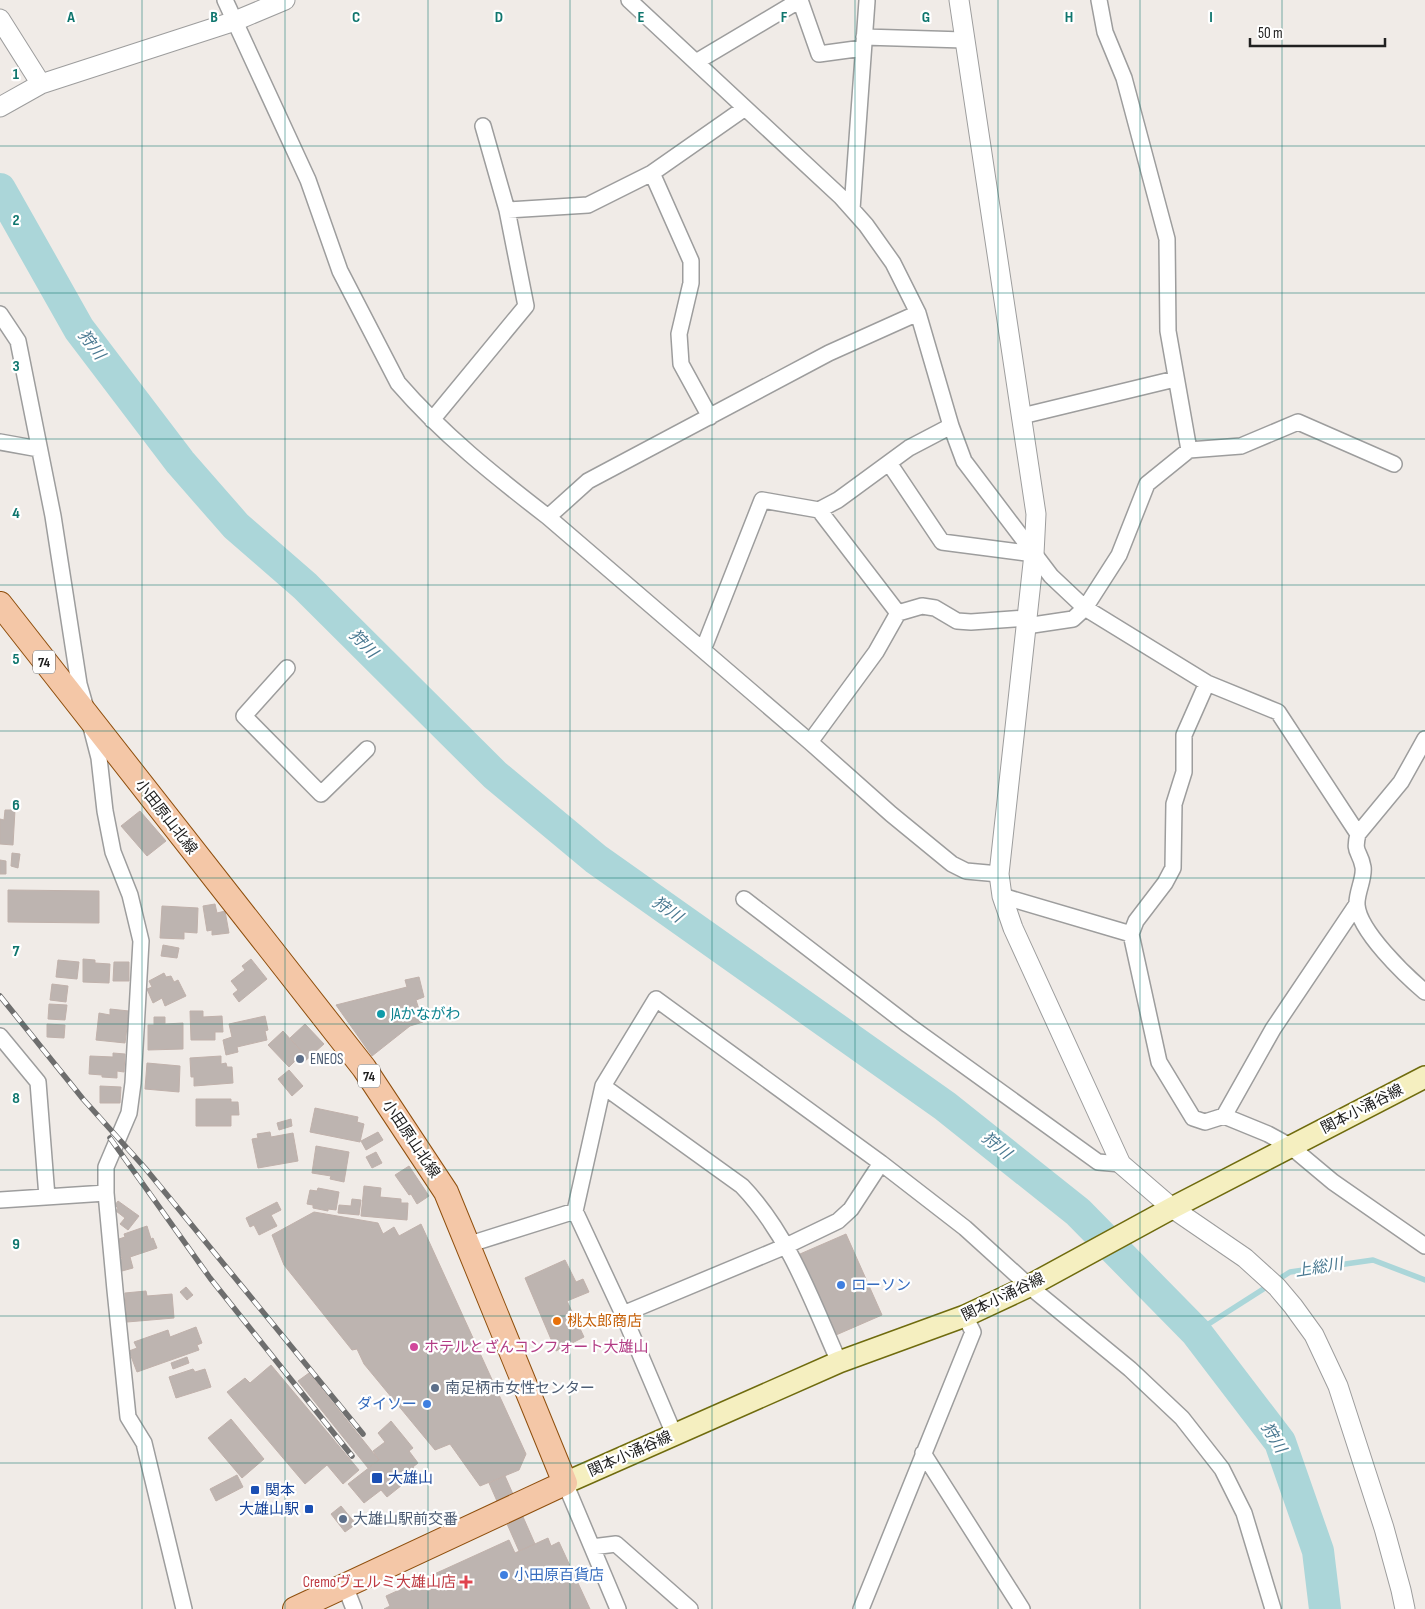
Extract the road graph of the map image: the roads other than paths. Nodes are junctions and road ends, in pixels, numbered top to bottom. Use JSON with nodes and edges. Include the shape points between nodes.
{"nodes":[{"id":1,"x":225,"y":0,"type":"edge"},
{"id":2,"x":286,"y":0,"type":"edge"},
{"id":3,"x":629,"y":0,"type":"edge"},
{"id":4,"x":800,"y":0,"type":"edge"},
{"id":5,"x":959,"y":0,"type":"edge"},
{"id":6,"x":1099,"y":0,"type":"edge"},
{"id":7,"x":867,"y":2,"type":"dead end"},
{"id":8,"x":0,"y":19,"type":"edge"},
{"id":9,"x":235,"y":21,"type":"junction"},
{"id":10,"x":964,"y":40,"type":"junction"},
{"id":11,"x":864,"y":43,"type":"junction"},
{"id":12,"x":696,"y":62,"type":"junction"},
{"id":13,"x":35,"y":87,"type":"junction"},
{"id":14,"x":0,"y":107,"type":"edge"},
{"id":15,"x":745,"y":108,"type":"junction"},
{"id":16,"x":483,"y":126,"type":"dead end"},
{"id":17,"x":652,"y":173,"type":"junction"},
{"id":18,"x":852,"y":209,"type":"junction"},
{"id":19,"x":507,"y":210,"type":"junction"},
{"id":20,"x":918,"y":313,"type":"junction"},
{"id":21,"x":0,"y":314,"type":"edge"},
{"id":22,"x":1175,"y":379,"type":"junction"},
{"id":23,"x":1022,"y":416,"type":"junction"},
{"id":24,"x":710,"y":417,"type":"junction"},
{"id":25,"x":432,"y":420,"type":"junction"},
{"id":26,"x":951,"y":426,"type":"junction"},
{"id":27,"x":0,"y":442,"type":"edge"},
{"id":28,"x":39,"y":449,"type":"junction"},
{"id":29,"x":1189,"y":450,"type":"junction"},
{"id":30,"x":889,"y":463,"type":"junction"},
{"id":31,"x":1394,"y":464,"type":"dead end"},
{"id":32,"x":819,"y":510,"type":"junction"},
{"id":33,"x":548,"y":516,"type":"junction"},
{"id":34,"x":1034,"y":554,"type":"junction"},
{"id":35,"x":0,"y":604,"type":"edge"},
{"id":36,"x":1085,"y":608,"type":"junction"},
{"id":37,"x":898,"y":613,"type":"junction"},
{"id":38,"x":1027,"y":622,"type":"junction"},
{"id":39,"x":703,"y":650,"type":"junction"},
{"id":40,"x":287,"y":668,"type":"dead end"},
{"id":41,"x":1207,"y":684,"type":"junction"},
{"id":42,"x":89,"y":719,"type":"junction"},
{"id":43,"x":1425,"y":739,"type":"edge"},
{"id":44,"x":810,"y":742,"type":"junction"},
{"id":45,"x":368,"y":749,"type":"dead end"},
{"id":46,"x":1358,"y":834,"type":"junction"},
{"id":47,"x":999,"y":874,"type":"junction"},
{"id":48,"x":1002,"y":896,"type":"junction"},
{"id":49,"x":744,"y":899,"type":"dead end"},
{"id":50,"x":1356,"y":904,"type":"junction"},
{"id":51,"x":1131,"y":934,"type":"junction"},
{"id":52,"x":1425,"y":992,"type":"edge"},
{"id":53,"x":0,"y":1036,"type":"edge"},
{"id":54,"x":1425,"y":1077,"type":"edge"},
{"id":55,"x":603,"y":1086,"type":"junction"},
{"id":56,"x":1224,"y":1116,"type":"junction"},
{"id":57,"x":1290,"y":1146,"type":"junction"},
{"id":58,"x":881,"y":1163,"type":"junction"},
{"id":59,"x":1121,"y":1164,"type":"junction"},
{"id":60,"x":106,"y":1193,"type":"junction"},
{"id":61,"x":47,"y":1197,"type":"junction"},
{"id":62,"x":0,"y":1200,"type":"edge"},
{"id":63,"x":1172,"y":1208,"type":"junction"},
{"id":64,"x":575,"y":1211,"type":"junction"},
{"id":65,"x":467,"y":1245,"type":"junction"},
{"id":66,"x":786,"y":1246,"type":"junction"},
{"id":67,"x":1425,"y":1246,"type":"edge"},
{"id":68,"x":1033,"y":1284,"type":"junction"},
{"id":69,"x":623,"y":1314,"type":"junction"},
{"id":70,"x":966,"y":1316,"type":"junction"},
{"id":71,"x":839,"y":1362,"type":"junction"},
{"id":72,"x":674,"y":1434,"type":"junction"},
{"id":73,"x":923,"y":1453,"type":"junction"},
{"id":74,"x":565,"y":1483,"type":"junction"},
{"id":75,"x":592,"y":1547,"type":"junction"},
{"id":76,"x":345,"y":1586,"type":"junction"},
{"id":77,"x":184,"y":1609,"type":"edge"},
{"id":78,"x":296,"y":1609,"type":"edge"},
{"id":79,"x":354,"y":1609,"type":"edge"},
{"id":80,"x":618,"y":1609,"type":"edge"},
{"id":81,"x":690,"y":1609,"type":"edge"},
{"id":82,"x":861,"y":1609,"type":"edge"},
{"id":83,"x":1022,"y":1609,"type":"edge"},
{"id":84,"x":1273,"y":1609,"type":"edge"},
{"id":85,"x":1405,"y":1609,"type":"edge"}],
"edges":[{"from":1,"to":9,"type":"street"},
{"from":2,"to":9,"type":"street"},
{"from":3,"to":12,"type":"street"},
{"from":4,"to":11,"type":"street","via":[[818,54]]},
{"from":4,"to":12,"type":"street"},
{"from":5,"to":10,"type":"street"},
{"from":6,"to":22,"type":"street","via":[[1105,32],[1124,78],[1167,239],[1168,331]]},
{"from":7,"to":11,"type":"street"},
{"from":8,"to":13,"type":"street"},
{"from":9,"to":13,"type":"street"},
{"from":9,"to":25,"type":"street","via":[[308,180],[340,271],[398,383]]},
{"from":10,"to":11,"type":"street"},
{"from":10,"to":23,"type":"street"},
{"from":11,"to":18,"type":"street"},
{"from":12,"to":15,"type":"street"},
{"from":13,"to":14,"type":"street"},
{"from":15,"to":17,"type":"street"},
{"from":15,"to":18,"type":"street"},
{"from":16,"to":19,"type":"street"},
{"from":17,"to":19,"type":"street","via":[[588,206]]},
{"from":17,"to":24,"type":"street","via":[[691,261],[691,283],[679,334],[681,364]]},
{"from":18,"to":20,"type":"street","via":[[893,263]]},
{"from":19,"to":25,"type":"street","via":[[526,306]]},
{"from":20,"to":24,"type":"street","via":[[829,353]]},
{"from":20,"to":26,"type":"street"},
{"from":21,"to":28,"type":"street","via":[[18,341]]},
{"from":22,"to":23,"type":"street"},
{"from":22,"to":29,"type":"street"},
{"from":23,"to":34,"type":"street","via":[[1036,514]]},
{"from":24,"to":33,"type":"street","via":[[588,481]]},
{"from":25,"to":33,"type":"street"},
{"from":26,"to":30,"type":"street","via":[[909,448]]},
{"from":26,"to":34,"type":"street","via":[[964,461]]},
{"from":27,"to":28,"type":"street"},
{"from":28,"to":42,"type":"street","via":[[79,684]]},
{"from":29,"to":31,"type":"street","via":[[1240,446],[1298,422]]},
{"from":29,"to":36,"type":"street","via":[[1147,484],[1119,554]]},
{"from":30,"to":32,"type":"street"},
{"from":30,"to":34,"type":"street","via":[[942,542]]},
{"from":32,"to":37,"type":"street"},
{"from":32,"to":39,"type":"street","via":[[762,500]]},
{"from":33,"to":39,"type":"street"},
{"from":34,"to":36,"type":"street","via":[[1051,576]]},
{"from":34,"to":38,"type":"street"},
{"from":35,"to":42,"type":"main road","name":"小田原山北線","number":"74"},
{"from":36,"to":38,"type":"street","via":[[1073,619]]},
{"from":36,"to":41,"type":"street"},
{"from":37,"to":38,"type":"street","via":[[922,606],[935,608],[957,621]]},
{"from":37,"to":44,"type":"street","via":[[876,652]]},
{"from":38,"to":47,"type":"street"},
{"from":39,"to":44,"type":"street"},
{"from":40,"to":45,"type":"street","via":[[244,716],[321,794]]},
{"from":41,"to":46,"type":"street","via":[[1278,712]]},
{"from":41,"to":51,"type":"street","via":[[1184,735],[1184,772],[1174,804],[1173,868],[1166,883],[1136,921]]},
{"from":42,"to":60,"type":"street","via":[[99,758],[113,852],[130,895],[141,941],[132,1096],[129,1113],[106,1166]]},
{"from":42,"to":65,"type":"main road","name":"小田原山北線","number":"74","via":[[364,1068],[446,1192]]},
{"from":43,"to":46,"type":"street","via":[[1401,782]]},
{"from":44,"to":47,"type":"street","via":[[952,864],[966,871]]},
{"from":46,"to":50,"type":"street","via":[[1355,847],[1363,868]]},
{"from":47,"to":48,"type":"street"},
{"from":48,"to":51,"type":"street"},
{"from":48,"to":59,"type":"street","via":[[1012,928]]},
{"from":49,"to":59,"type":"street","via":[[908,1024],[1098,1162]]},
{"from":50,"to":52,"type":"street","via":[[1359,917],[1382,950]]},
{"from":50,"to":56,"type":"street","via":[[1273,1029]]},
{"from":51,"to":56,"type":"street","via":[[1159,1062],[1194,1118],[1205,1122]]},
{"from":53,"to":61,"type":"street","via":[[38,1082]]},
{"from":54,"to":57,"type":"main road","name":"関本小涌谷線"},
{"from":55,"to":58,"type":"street","via":[[656,999]]},
{"from":55,"to":64,"type":"street"},
{"from":55,"to":66,"type":"street","via":[[742,1186],[758,1202]]},
{"from":56,"to":57,"type":"street"},
{"from":57,"to":63,"type":"main road","name":"関本小涌谷線"},
{"from":57,"to":67,"type":"street","via":[[1333,1182]]},
{"from":58,"to":66,"type":"street","via":[[851,1210],[838,1221]]},
{"from":58,"to":68,"type":"street"},
{"from":59,"to":63,"type":"street"},
{"from":60,"to":61,"type":"street"},
{"from":60,"to":77,"type":"street","via":[[128,1417],[144,1443]]},
{"from":61,"to":62,"type":"street"},
{"from":63,"to":68,"type":"main road","name":"関本小涌谷線"},
{"from":63,"to":85,"type":"street","via":[[1245,1258],[1277,1287],[1314,1335],[1338,1386],[1384,1528]]},
{"from":64,"to":65,"type":"street"},
{"from":64,"to":69,"type":"street"},
{"from":65,"to":74,"type":"main road","name":"小田原山北線","number":"74"},
{"from":66,"to":69,"type":"street"},
{"from":66,"to":71,"type":"street"},
{"from":68,"to":70,"type":"main road","name":"関本小涌谷線"},
{"from":68,"to":84,"type":"street","via":[[1182,1418],[1222,1469],[1244,1513]]},
{"from":69,"to":72,"type":"street"},
{"from":70,"to":71,"type":"main road","name":"関本小涌谷線"},
{"from":70,"to":73,"type":"street","via":[[973,1332]]},
{"from":71,"to":72,"type":"main road","name":"関本小涌谷線"},
{"from":72,"to":74,"type":"main road","name":"関本小涌谷線"},
{"from":73,"to":82,"type":"street"},
{"from":73,"to":83,"type":"street"},
{"from":74,"to":75,"type":"street"},
{"from":74,"to":76,"type":"main road"},
{"from":75,"to":80,"type":"street"},
{"from":75,"to":81,"type":"street","via":[[616,1544]]},
{"from":76,"to":78,"type":"main road"},
{"from":76,"to":79,"type":"street"}]}
